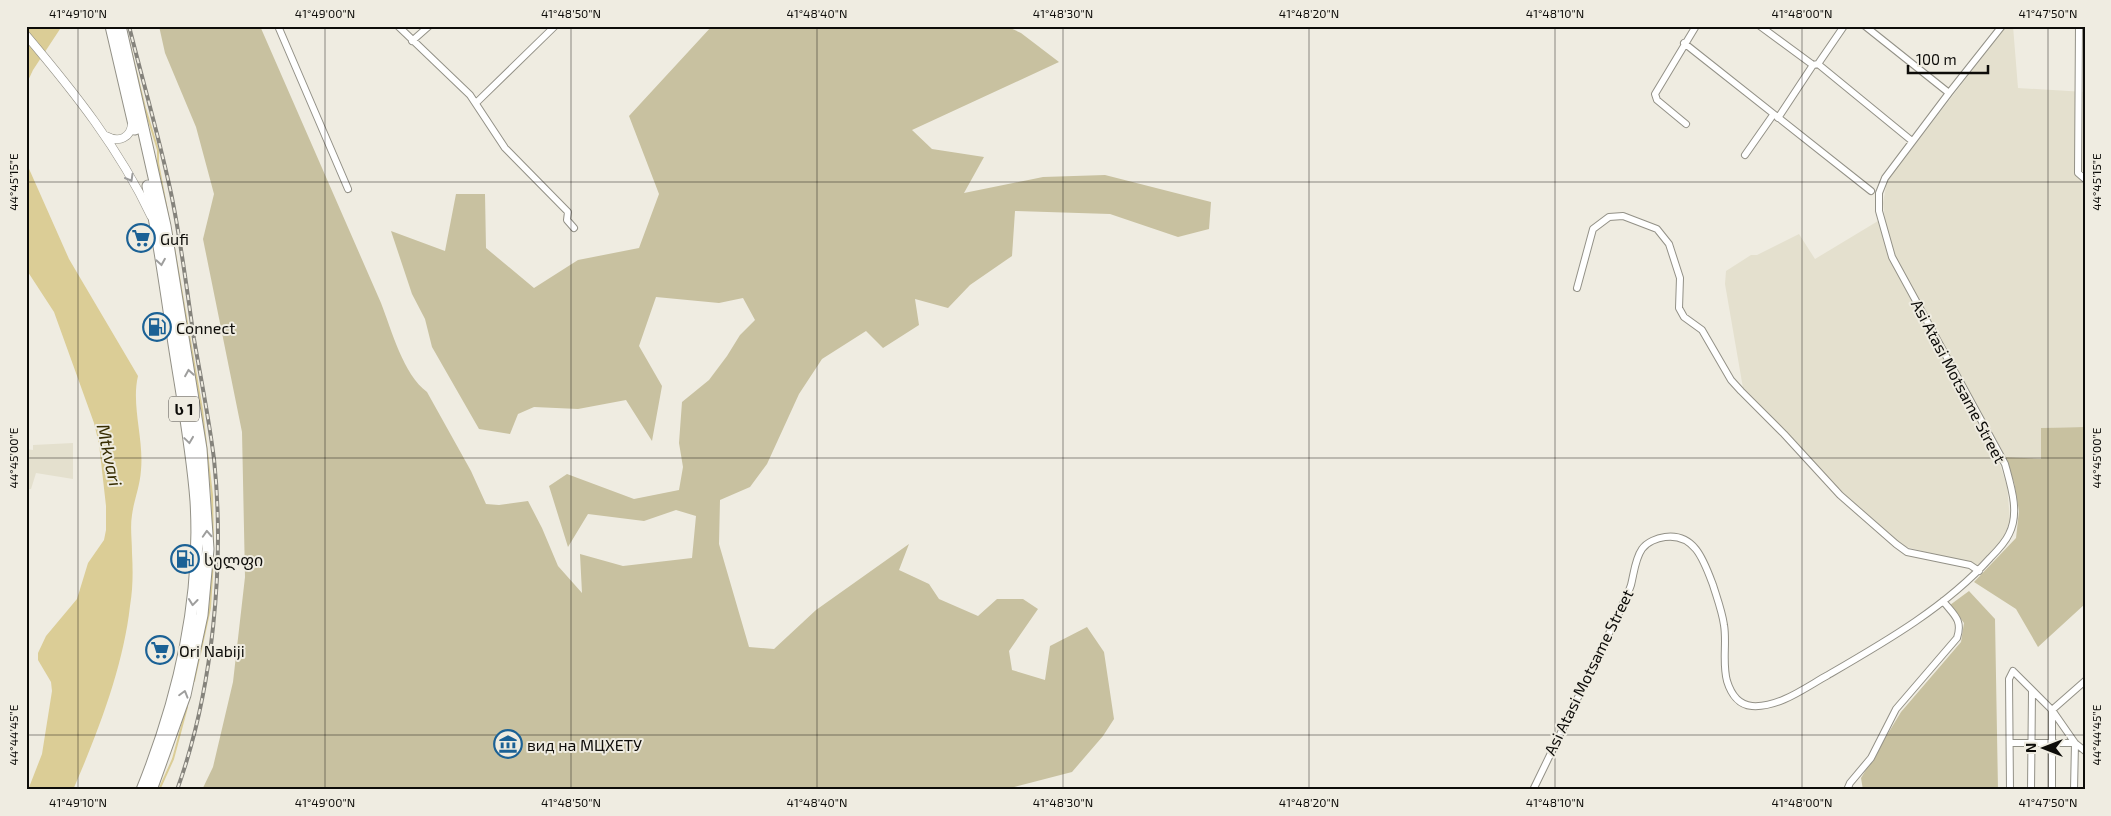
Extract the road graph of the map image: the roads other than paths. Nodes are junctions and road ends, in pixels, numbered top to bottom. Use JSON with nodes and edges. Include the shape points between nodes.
{"nodes":[{"id":1,"x":111,"y":26,"type":"edge"},
{"id":2,"x":120,"y":26,"type":"edge"},
{"id":3,"x":278,"y":26,"type":"edge"},
{"id":4,"x":398,"y":26,"type":"edge"},
{"id":5,"x":429,"y":26,"type":"edge"},
{"id":6,"x":555,"y":26,"type":"edge"},
{"id":7,"x":1696,"y":26,"type":"edge"},
{"id":8,"x":1760,"y":26,"type":"edge"},
{"id":9,"x":1844,"y":26,"type":"edge"},
{"id":10,"x":1866,"y":26,"type":"edge"},
{"id":11,"x":2002,"y":26,"type":"edge"},
{"id":12,"x":2079,"y":26,"type":"edge"},
{"id":13,"x":26,"y":35,"type":"edge"},
{"id":14,"x":412,"y":41,"type":"junction"},
{"id":15,"x":1684,"y":44,"type":"junction"},
{"id":16,"x":1816,"y":64,"type":"junction"},
{"id":17,"x":1948,"y":93,"type":"junction"},
{"id":18,"x":476,"y":103,"type":"junction"},
{"id":19,"x":132,"y":116,"type":"junction"},
{"id":20,"x":1776,"y":117,"type":"junction"},
{"id":21,"x":1686,"y":124,"type":"dead end"},
{"id":22,"x":106,"y":136,"type":"junction"},
{"id":23,"x":1912,"y":141,"type":"junction"},
{"id":24,"x":1745,"y":155,"type":"dead end"},
{"id":25,"x":2085,"y":179,"type":"edge"},
{"id":26,"x":348,"y":189,"type":"dead end"},
{"id":27,"x":1871,"y":191,"type":"dead end"},
{"id":28,"x":155,"y":224,"type":"junction"},
{"id":29,"x":574,"y":228,"type":"dead end"},
{"id":30,"x":1577,"y":288,"type":"dead end"},
{"id":31,"x":1979,"y":571,"type":"junction"},
{"id":32,"x":1943,"y":601,"type":"junction"},
{"id":33,"x":2085,"y":681,"type":"edge"},
{"id":34,"x":2032,"y":691,"type":"junction"},
{"id":35,"x":2052,"y":710,"type":"junction"},
{"id":36,"x":2031,"y":743,"type":"junction"},
{"id":37,"x":2052,"y":743,"type":"junction"},
{"id":38,"x":2076,"y":743,"type":"junction"},
{"id":39,"x":2010,"y":744,"type":"junction"},
{"id":40,"x":2085,"y":750,"type":"edge"},
{"id":41,"x":142,"y":790,"type":"edge"},
{"id":42,"x":151,"y":790,"type":"edge"},
{"id":43,"x":1533,"y":790,"type":"edge"},
{"id":44,"x":1847,"y":790,"type":"edge"},
{"id":45,"x":2010,"y":790,"type":"edge"},
{"id":46,"x":2031,"y":790,"type":"edge"},
{"id":47,"x":2052,"y":790,"type":"edge"},
{"id":48,"x":2074,"y":790,"type":"edge"}],
"edges":[{"from":1,"to":19,"type":"highway","number":"ს 1"},
{"from":42,"to":2,"type":"highway","number":"ს 1","one_way":true,"via":[[185,695],[202,615],[208,549],[201,449],[165,226]]},
{"from":3,"to":26,"type":"street"},
{"from":4,"to":14,"type":"street"},
{"from":5,"to":14,"type":"street"},
{"from":6,"to":18,"type":"street"},
{"from":7,"to":15,"type":"street"},
{"from":8,"to":16,"type":"street"},
{"from":9,"to":16,"type":"street"},
{"from":10,"to":17,"type":"street"},
{"from":11,"to":17,"type":"street","name":"Asi Atasi Motsame Street"},
{"from":12,"to":25,"type":"street","via":[[2078,173]]},
{"from":13,"to":22,"type":"street","via":[[76,93]]},
{"from":14,"to":18,"type":"street"},
{"from":15,"to":20,"type":"street"},
{"from":15,"to":21,"type":"street","via":[[1655,94],[1657,100]]},
{"from":16,"to":20,"type":"street"},
{"from":16,"to":23,"type":"street"},
{"from":17,"to":23,"type":"street","name":"Asi Atasi Motsame Street"},
{"from":18,"to":29,"type":"street","via":[[505,148],[568,212],[567,220]]},
{"from":19,"to":22,"type":"street","via":[[130,133],[124,138]]},
{"from":19,"to":28,"type":"highway","number":"ს 1"},
{"from":20,"to":24,"type":"street"},
{"from":20,"to":27,"type":"street"},
{"from":22,"to":28,"type":"street","one_way":true},
{"from":23,"to":31,"type":"street","name":"Asi Atasi Motsame Street","via":[[1885,178],[1879,193],[1882,225],[1892,257],[2005,464],[2012,490],[2013,525],[2001,546]]},
{"from":28,"to":41,"type":"highway","number":"ს 1","one_way":true,"via":[[191,455],[196,501],[196,559],[192,614],[180,671]]},
{"from":30,"to":31,"type":"street","via":[[1593,229],[1609,216],[1623,216],[1657,229],[1669,244],[1680,278],[1679,308],[1684,317],[1702,330],[1741,391],[1840,495],[1896,544],[1907,552],[1970,565]]},
{"from":31,"to":32,"type":"street","name":"Asi Atasi Motsame Street"},
{"from":32,"to":43,"type":"street","name":"Asi Atasi Motsame Street","via":[[1875,648],[1800,691],[1773,704],[1751,706],[1737,700],[1727,680],[1724,620],[1699,551],[1680,537],[1652,540],[1639,553],[1619,613]]},
{"from":32,"to":44,"type":"street","via":[[1957,618],[1960,627],[1957,638],[1896,709],[1871,758]]},
{"from":33,"to":35,"type":"street"},
{"from":34,"to":35,"type":"street"},
{"from":34,"to":36,"type":"street"},
{"from":34,"to":39,"type":"street","via":[[2013,671],[2009,679]]},
{"from":35,"to":37,"type":"street"},
{"from":35,"to":38,"type":"street"},
{"from":36,"to":37,"type":"street"},
{"from":36,"to":39,"type":"street"},
{"from":36,"to":46,"type":"street"},
{"from":37,"to":38,"type":"street"},
{"from":37,"to":47,"type":"street"},
{"from":38,"to":40,"type":"street"},
{"from":38,"to":48,"type":"street"},
{"from":39,"to":45,"type":"street"}]}
